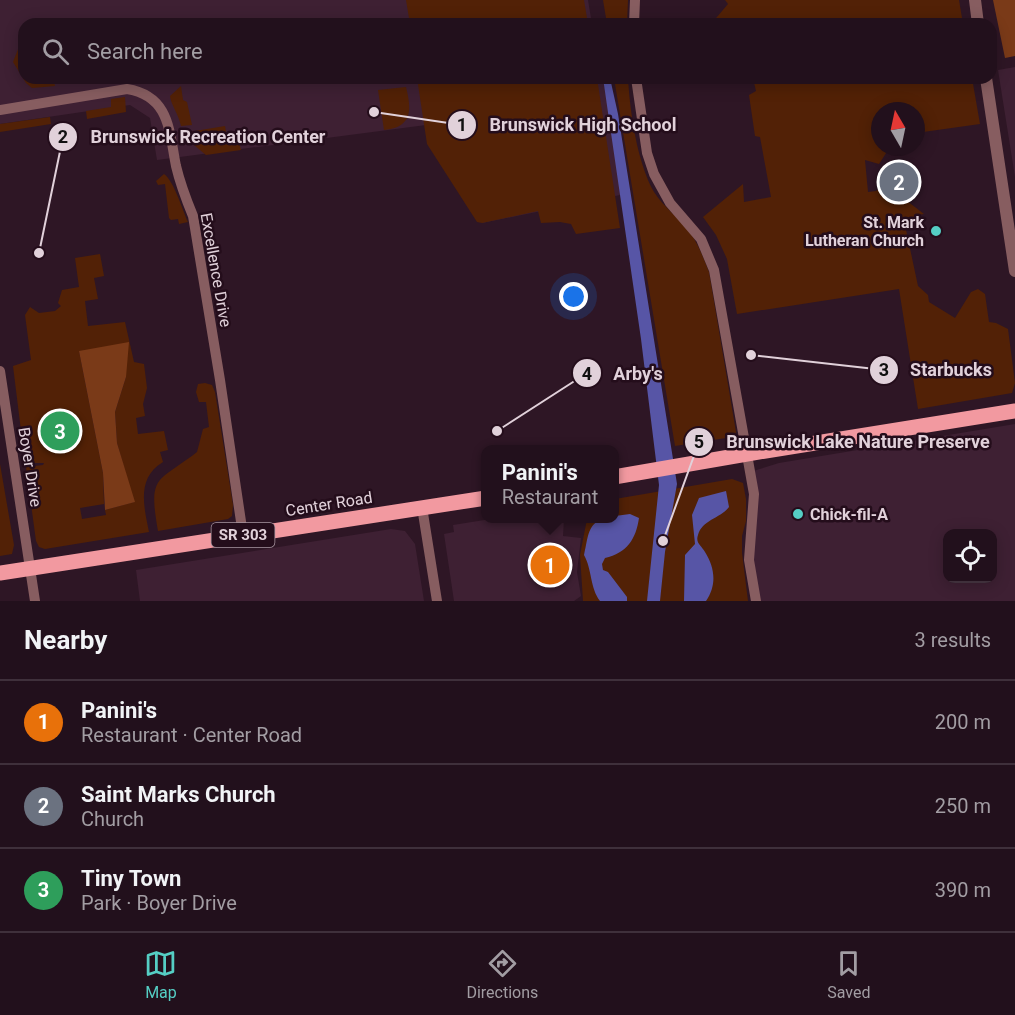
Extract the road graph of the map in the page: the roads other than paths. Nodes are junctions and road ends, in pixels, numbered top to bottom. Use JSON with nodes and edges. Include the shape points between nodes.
{"nodes":[{"id":1,"x":635,"y":0,"type":"edge"},
{"id":2,"x":975,"y":0,"type":"edge"},
{"id":3,"x":634,"y":18,"type":"edge"},
{"id":4,"x":977,"y":18,"type":"edge"},
{"id":5,"x":637,"y":84,"type":"edge"},
{"id":6,"x":988,"y":84,"type":"edge"},
{"id":7,"x":0,"y":110,"type":"edge"},
{"id":8,"x":1015,"y":271,"type":"edge"},
{"id":9,"x":0,"y":371,"type":"edge"},
{"id":10,"x":1015,"y":411,"type":"edge"},
{"id":11,"x":747,"y":454,"type":"junction"},
{"id":12,"x":619,"y":476,"type":"edge"},
{"id":13,"x":481,"y":499,"type":"edge"},
{"id":14,"x":422,"y":507,"type":"junction"},
{"id":15,"x":243,"y":535,"type":"junction"},
{"id":16,"x":29,"y":568,"type":"junction"},
{"id":17,"x":0,"y":573,"type":"edge"},
{"id":18,"x":35,"y":601,"type":"edge"},
{"id":19,"x":437,"y":601,"type":"edge"},
{"id":20,"x":756,"y":601,"type":"edge"}],
"edges":[{"from":1,"to":3,"type":"street"},
{"from":2,"to":4,"type":"street"},
{"from":5,"to":11,"type":"street","via":[[654,174],[670,203],[701,240],[714,270]]},
{"from":6,"to":8,"type":"street"},
{"from":7,"to":15,"type":"street","name":"Excellence Drive","via":[[127,89],[148,96],[160,107],[193,216]]},
{"from":9,"to":16,"type":"street","name":"Boyer Drive"},
{"from":10,"to":11,"type":"main road"},
{"from":11,"to":12,"type":"main road"},
{"from":11,"to":20,"type":"street","via":[[754,494],[749,560]]},
{"from":13,"to":14,"type":"main road","name":"Center Road","number":"SR 303"},
{"from":14,"to":15,"type":"main road","name":"Center Road","number":"SR 303"},
{"from":14,"to":19,"type":"street"},
{"from":15,"to":16,"type":"main road","name":"Center Road","number":"SR 303"},
{"from":16,"to":17,"type":"main road","name":"Center Road","number":"SR 303"},
{"from":16,"to":18,"type":"street","name":"Boyer Drive"}]}
